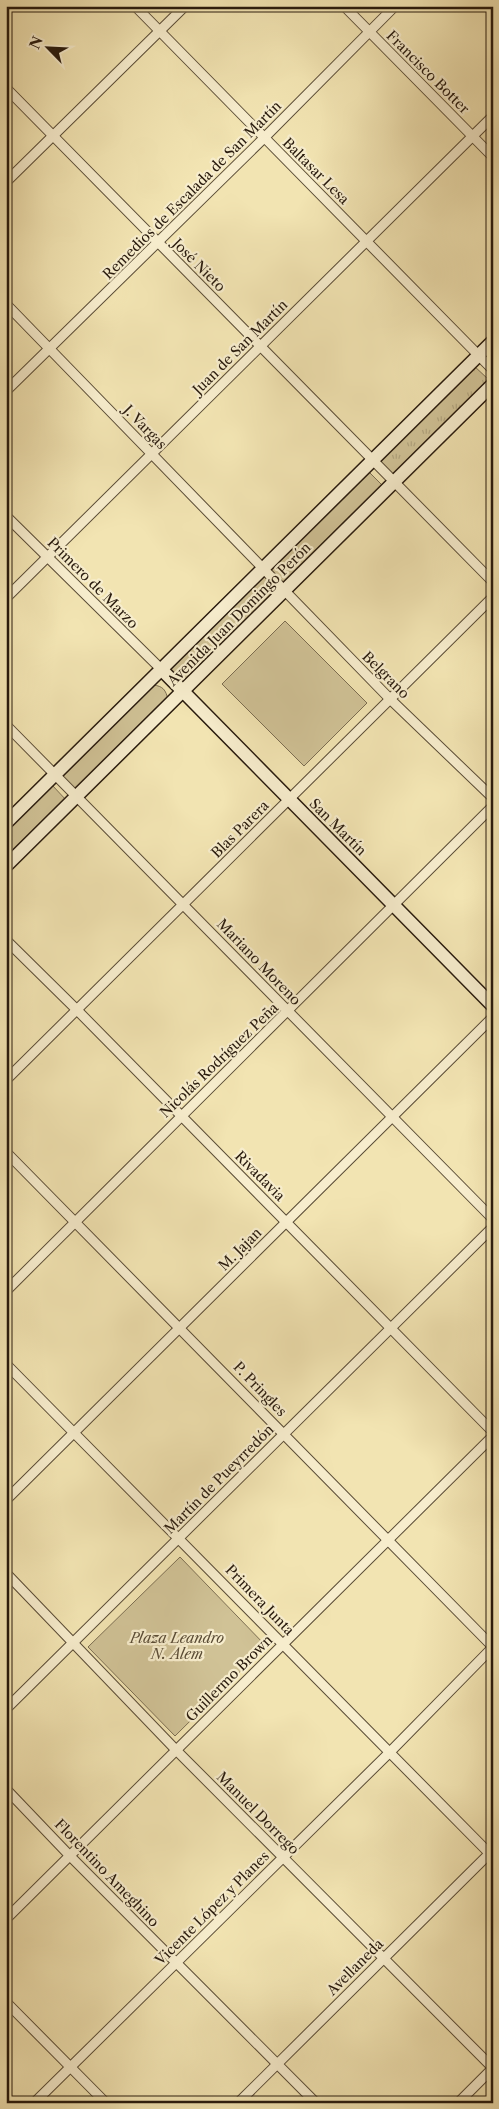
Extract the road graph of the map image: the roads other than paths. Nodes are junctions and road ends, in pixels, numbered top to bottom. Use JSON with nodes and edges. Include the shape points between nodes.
{"nodes":[{"id":1,"x":135,"y":6,"type":"edge"},
{"id":2,"x":185,"y":6,"type":"edge"},
{"id":3,"x":344,"y":6,"type":"edge"},
{"id":4,"x":395,"y":6,"type":"edge"},
{"id":5,"x":160,"y":32,"type":"junction"},
{"id":6,"x":369,"y":32,"type":"junction"},
{"id":7,"x":6,"y":88,"type":"edge"},
{"id":8,"x":493,"y":116,"type":"edge"},
{"id":9,"x":53,"y":136,"type":"junction"},
{"id":10,"x":472,"y":136,"type":"junction"},
{"id":11,"x":264,"y":138,"type":"junction"},
{"id":12,"x":493,"y":157,"type":"edge"},
{"id":13,"x":6,"y":182,"type":"edge"},
{"id":14,"x":366,"y":241,"type":"junction"},
{"id":15,"x":158,"y":242,"type":"junction"},
{"id":16,"x":6,"y":304,"type":"edge"},
{"id":17,"x":493,"y":341,"type":"edge"},
{"id":18,"x":260,"y":346,"type":"junction"},
{"id":19,"x":51,"y":348,"type":"junction"},
{"id":20,"x":478,"y":356,"type":"junction"},
{"id":21,"x":493,"y":370,"type":"edge"},
{"id":22,"x":493,"y":384,"type":"edge"},
{"id":23,"x":6,"y":391,"type":"edge"},
{"id":24,"x":152,"y":454,"type":"junction"},
{"id":25,"x":373,"y":460,"type":"junction"},
{"id":26,"x":394,"y":482,"type":"junction"},
{"id":27,"x":6,"y":516,"type":"edge"},
{"id":28,"x":47,"y":557,"type":"junction"},
{"id":29,"x":264,"y":568,"type":"junction"},
{"id":30,"x":493,"y":582,"type":"edge"},
{"id":31,"x":285,"y":591,"type":"junction"},
{"id":32,"x":493,"y":597,"type":"edge"},
{"id":33,"x":6,"y":598,"type":"edge"},
{"id":34,"x":162,"y":670,"type":"junction"},
{"id":35,"x":183,"y":691,"type":"junction"},
{"id":36,"x":390,"y":699,"type":"junction"},
{"id":37,"x":6,"y":725,"type":"edge"},
{"id":38,"x":56,"y":775,"type":"junction"},
{"id":39,"x":77,"y":796,"type":"junction"},
{"id":40,"x":493,"y":798,"type":"edge"},
{"id":41,"x":289,"y":799,"type":"junction"},
{"id":42,"x":493,"y":806,"type":"edge"},
{"id":43,"x":6,"y":823,"type":"edge"},
{"id":44,"x":6,"y":866,"type":"edge"},
{"id":45,"x":183,"y":904,"type":"junction"},
{"id":46,"x":393,"y":905,"type":"junction"},
{"id":47,"x":6,"y":940,"type":"edge"},
{"id":48,"x":493,"y":1006,"type":"edge"},
{"id":49,"x":77,"y":1010,"type":"junction"},
{"id":50,"x":288,"y":1011,"type":"junction"},
{"id":51,"x":493,"y":1017,"type":"edge"},
{"id":52,"x":6,"y":1080,"type":"edge"},
{"id":53,"x":181,"y":1115,"type":"junction"},
{"id":54,"x":392,"y":1117,"type":"junction"},
{"id":55,"x":6,"y":1152,"type":"edge"},
{"id":56,"x":493,"y":1219,"type":"edge"},
{"id":57,"x":286,"y":1222,"type":"junction"},
{"id":58,"x":75,"y":1224,"type":"junction"},
{"id":59,"x":493,"y":1227,"type":"edge"},
{"id":60,"x":6,"y":1291,"type":"edge"},
{"id":61,"x":180,"y":1328,"type":"junction"},
{"id":62,"x":390,"y":1328,"type":"junction"},
{"id":63,"x":6,"y":1364,"type":"edge"},
{"id":64,"x":75,"y":1432,"type":"junction"},
{"id":65,"x":493,"y":1432,"type":"edge"},
{"id":66,"x":284,"y":1434,"type":"junction"},
{"id":67,"x":493,"y":1436,"type":"edge"},
{"id":68,"x":6,"y":1500,"type":"edge"},
{"id":69,"x":179,"y":1538,"type":"junction"},
{"id":70,"x":388,"y":1540,"type":"junction"},
{"id":71,"x":6,"y":1573,"type":"edge"},
{"id":72,"x":74,"y":1642,"type":"junction"},
{"id":73,"x":283,"y":1644,"type":"junction"},
{"id":74,"x":493,"y":1647,"type":"edge"},
{"id":75,"x":6,"y":1709,"type":"edge"},
{"id":76,"x":176,"y":1750,"type":"junction"},
{"id":77,"x":389,"y":1753,"type":"junction"},
{"id":78,"x":6,"y":1789,"type":"edge"},
{"id":79,"x":492,"y":1853,"type":"edge"},
{"id":80,"x":70,"y":1856,"type":"junction"},
{"id":81,"x":282,"y":1857,"type":"junction"},
{"id":82,"x":6,"y":1919,"type":"edge"},
{"id":83,"x":384,"y":1957,"type":"junction"},
{"id":84,"x":176,"y":1963,"type":"junction"},
{"id":85,"x":6,"y":2002,"type":"edge"},
{"id":86,"x":277,"y":2063,"type":"junction"},
{"id":87,"x":71,"y":2067,"type":"junction"},
{"id":88,"x":493,"y":2068,"type":"edge"},
{"id":89,"x":34,"y":2103,"type":"edge"},
{"id":90,"x":106,"y":2103,"type":"edge"},
{"id":91,"x":238,"y":2103,"type":"edge"},
{"id":92,"x":316,"y":2103,"type":"edge"},
{"id":93,"x":458,"y":2103,"type":"edge"}],
"edges":[{"from":1,"to":5,"type":"street","name":"Baltasar Lesa"},
{"from":2,"to":5,"type":"street"},
{"from":3,"to":6,"type":"street","name":"Francisco Botter"},
{"from":4,"to":6,"type":"street","name":"Remedios de Escalada de San Martín"},
{"from":5,"to":9,"type":"street"},
{"from":5,"to":11,"type":"street","name":"Baltasar Lesa"},
{"from":6,"to":10,"type":"street","name":"Francisco Botter"},
{"from":6,"to":11,"type":"street","name":"Remedios de Escalada de San Martín"},
{"from":7,"to":9,"type":"street","name":"José Nieto"},
{"from":8,"to":10,"type":"street","name":"Juan de San Martín"},
{"from":9,"to":13,"type":"street"},
{"from":9,"to":15,"type":"street","name":"José Nieto"},
{"from":10,"to":12,"type":"street","name":"Francisco Botter"},
{"from":10,"to":14,"type":"street","name":"Juan de San Martín"},
{"from":11,"to":14,"type":"street","name":"Baltasar Lesa"},
{"from":11,"to":15,"type":"street","name":"Remedios de Escalada de San Martín"},
{"from":14,"to":18,"type":"street","name":"Juan de San Martín"},
{"from":14,"to":20,"type":"street","name":"Baltasar Lesa"},
{"from":15,"to":18,"type":"street","name":"José Nieto"},
{"from":15,"to":19,"type":"street","name":"Remedios de Escalada de San Martín"},
{"from":16,"to":19,"type":"street","name":"J. Vargas"},
{"from":17,"to":20,"type":"main road","name":"Avenida Juan Domingo Perón"},
{"from":18,"to":24,"type":"street","name":"Juan de San Martín"},
{"from":18,"to":25,"type":"street","name":"José Nieto"},
{"from":19,"to":23,"type":"street","name":"Remedios de Escalada de San Martín"},
{"from":19,"to":24,"type":"street","name":"J. Vargas"},
{"from":20,"to":21,"type":"street","name":"Baltasar Lesa"},
{"from":20,"to":25,"type":"main road","name":"Avenida Juan Domingo Perón"},
{"from":22,"to":26,"type":"main road","name":"Avenida Juan Domingo Perón"},
{"from":24,"to":28,"type":"street","name":"Juan de San Martín"},
{"from":24,"to":29,"type":"street","name":"J. Vargas"},
{"from":25,"to":26,"type":"street","name":"José Nieto"},
{"from":25,"to":29,"type":"main road","name":"Avenida Juan Domingo Perón"},
{"from":26,"to":30,"type":"street","name":"José Nieto"},
{"from":26,"to":31,"type":"main road","name":"Avenida Juan Domingo Perón"},
{"from":27,"to":28,"type":"street","name":"Primero de Marzo"},
{"from":28,"to":33,"type":"street","name":"Juan de San Martín"},
{"from":28,"to":34,"type":"street","name":"Primero de Marzo"},
{"from":29,"to":31,"type":"street","name":"Belgrano"},
{"from":29,"to":34,"type":"main road","name":"Avenida Juan Domingo Perón"},
{"from":31,"to":35,"type":"main road","name":"Avenida Juan Domingo Perón"},
{"from":31,"to":36,"type":"street","name":"Belgrano"},
{"from":32,"to":36,"type":"street","name":"Blas Parera"},
{"from":34,"to":35,"type":"main road","name":"San Martín"},
{"from":34,"to":38,"type":"main road","name":"Avenida Juan Domingo Perón"},
{"from":35,"to":39,"type":"main road","name":"Avenida Juan Domingo Perón"},
{"from":35,"to":41,"type":"main road","name":"San Martín"},
{"from":36,"to":40,"type":"street","name":"Belgrano"},
{"from":36,"to":41,"type":"street","name":"Blas Parera"},
{"from":37,"to":38,"type":"street","name":"Mariano Moreno"},
{"from":38,"to":39,"type":"street","name":"Mariano Moreno"},
{"from":38,"to":43,"type":"main road","name":"Avenida Juan Domingo Perón"},
{"from":39,"to":44,"type":"main road","name":"Avenida Juan Domingo Perón"},
{"from":39,"to":45,"type":"street","name":"Mariano Moreno"},
{"from":41,"to":45,"type":"street","name":"Blas Parera"},
{"from":41,"to":46,"type":"main road","name":"San Martín"},
{"from":42,"to":46,"type":"street","name":"Nicolás Rodríguez Peña"},
{"from":45,"to":49,"type":"street","name":"Blas Parera"},
{"from":45,"to":50,"type":"street","name":"Mariano Moreno"},
{"from":46,"to":48,"type":"main road","name":"San Martín"},
{"from":46,"to":50,"type":"street","name":"Nicolás Rodríguez Peña"},
{"from":47,"to":49,"type":"street","name":"Rivadavia"},
{"from":49,"to":52,"type":"street","name":"Blas Parera"},
{"from":49,"to":53,"type":"street","name":"Rivadavia"},
{"from":50,"to":53,"type":"street","name":"Nicolás Rodríguez Peña"},
{"from":50,"to":54,"type":"street","name":"Mariano Moreno"},
{"from":51,"to":54,"type":"street","name":"M. Jajan"},
{"from":53,"to":57,"type":"street","name":"Rivadavia"},
{"from":53,"to":58,"type":"street","name":"Nicolás Rodríguez Peña"},
{"from":54,"to":56,"type":"street","name":"Mariano Moreno"},
{"from":54,"to":57,"type":"street","name":"M. Jajan"},
{"from":55,"to":58,"type":"street","name":"P. Pringles"},
{"from":57,"to":61,"type":"street","name":"M. Jajan"},
{"from":57,"to":62,"type":"street","name":"Rivadavia"},
{"from":58,"to":60,"type":"street","name":"Nicolás Rodríguez Peña"},
{"from":58,"to":61,"type":"street","name":"P. Pringles"},
{"from":59,"to":62,"type":"street","name":"Martín de Pueyrredón"},
{"from":61,"to":64,"type":"street","name":"M. Jajan"},
{"from":61,"to":66,"type":"street","name":"P. Pringles"},
{"from":62,"to":65,"type":"street","name":"Rivadavia"},
{"from":62,"to":66,"type":"street","name":"Martín de Pueyrredón"},
{"from":63,"to":64,"type":"street","name":"Primera Junta"},
{"from":64,"to":68,"type":"street","name":"M. Jajan"},
{"from":64,"to":69,"type":"street","name":"Primera Junta"},
{"from":66,"to":69,"type":"street","name":"Martín de Pueyrredón"},
{"from":66,"to":70,"type":"street","name":"P. Pringles"},
{"from":67,"to":70,"type":"street","name":"Guillermo Brown"},
{"from":69,"to":72,"type":"street","name":"Martín de Pueyrredón"},
{"from":69,"to":73,"type":"street","name":"Primera Junta"},
{"from":70,"to":73,"type":"street","name":"Guillermo Brown"},
{"from":70,"to":74,"type":"street","name":"P. Pringles"},
{"from":71,"to":72,"type":"street","name":"Manuel Dorrego"},
{"from":72,"to":75,"type":"street","name":"Martín de Pueyrredón"},
{"from":72,"to":76,"type":"street","name":"Manuel Dorrego"},
{"from":73,"to":76,"type":"street","name":"Guillermo Brown"},
{"from":73,"to":77,"type":"street","name":"Primera Junta"},
{"from":74,"to":77,"type":"street","name":"Vicente López y Planes"},
{"from":76,"to":80,"type":"street","name":"Guillermo Brown"},
{"from":76,"to":81,"type":"street","name":"Manuel Dorrego"},
{"from":77,"to":79,"type":"street","name":"Primera Junta"},
{"from":77,"to":81,"type":"street","name":"Vicente López y Planes"},
{"from":78,"to":80,"type":"street","name":"Florentino Ameghino"},
{"from":79,"to":83,"type":"street","name":"Avellaneda"},
{"from":80,"to":82,"type":"street","name":"Guillermo Brown"},
{"from":80,"to":84,"type":"street","name":"Florentino Ameghino"},
{"from":81,"to":83,"type":"street","name":"Manuel Dorrego"},
{"from":81,"to":84,"type":"street","name":"Vicente López y Planes"},
{"from":83,"to":86,"type":"street","name":"Avellaneda"},
{"from":83,"to":88,"type":"street","name":"Manuel Dorrego"},
{"from":84,"to":86,"type":"street","name":"Florentino Ameghino"},
{"from":84,"to":87,"type":"street","name":"Vicente López y Planes"},
{"from":85,"to":87,"type":"street"},
{"from":86,"to":91,"type":"street","name":"Avellaneda"},
{"from":86,"to":92,"type":"street","name":"Florentino Ameghino"},
{"from":87,"to":89,"type":"street","name":"Vicente López y Planes"},
{"from":87,"to":90,"type":"street"},
{"from":88,"to":93,"type":"street"}]}
